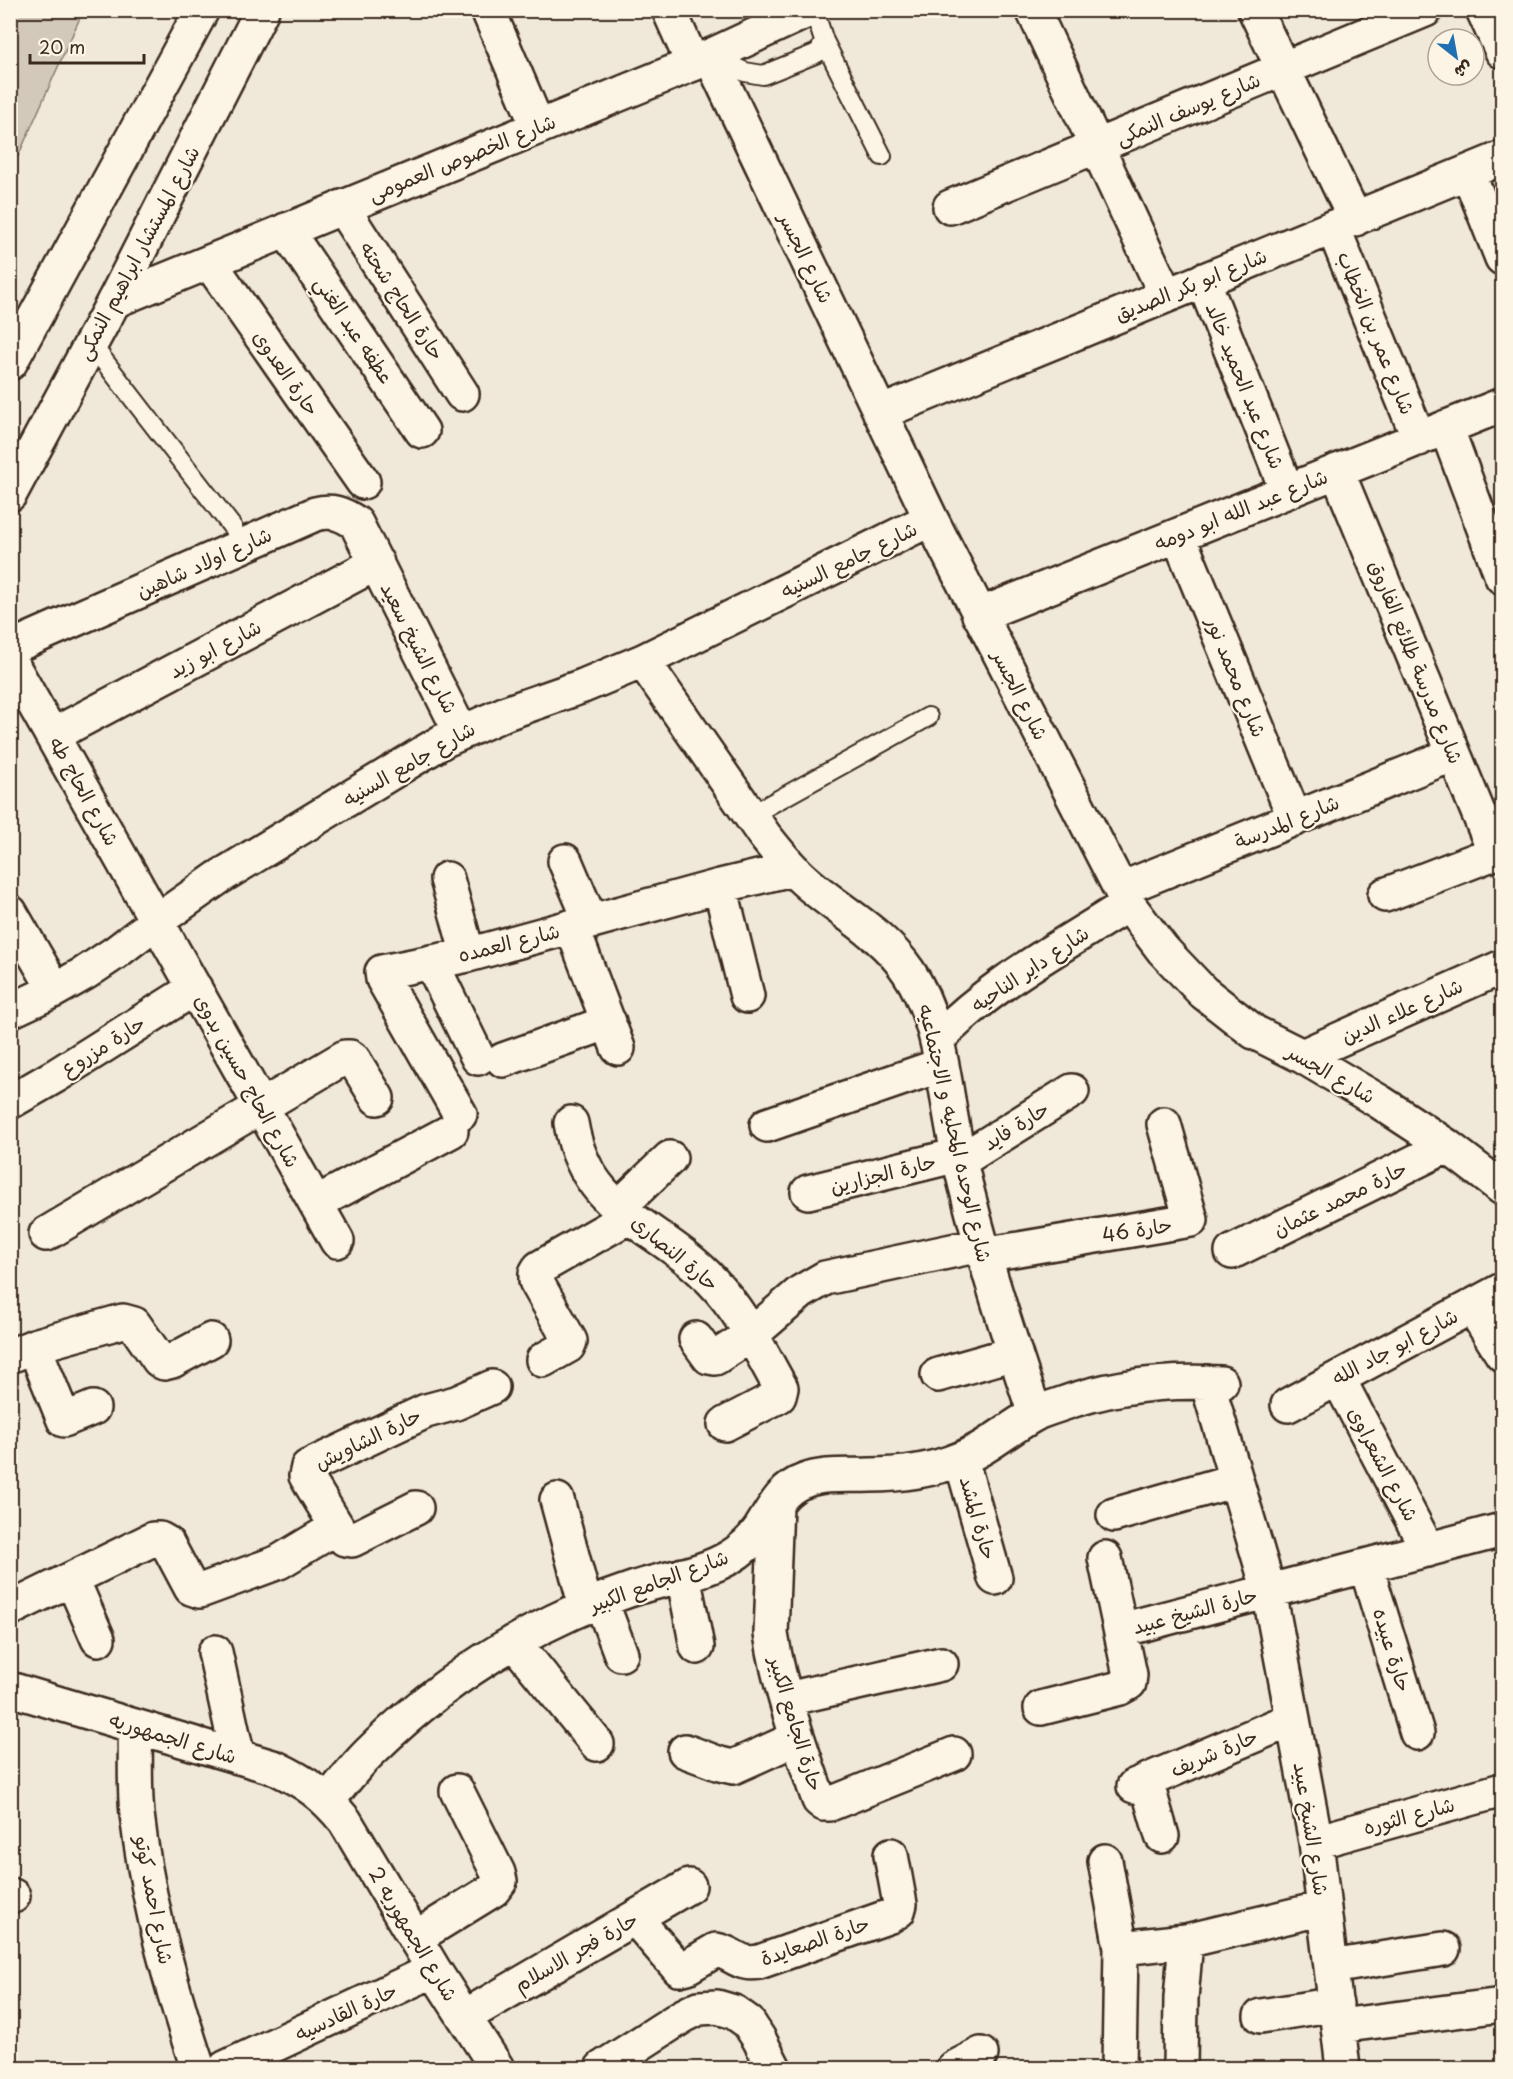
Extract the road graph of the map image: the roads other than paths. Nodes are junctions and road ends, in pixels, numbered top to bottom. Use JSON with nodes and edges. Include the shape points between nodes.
{"nodes":[{"id":1,"x":202,"y":10,"type":"edge"},
{"id":2,"x":262,"y":10,"type":"edge"},
{"id":3,"x":488,"y":10,"type":"edge"},
{"id":4,"x":669,"y":10,"type":"edge"},
{"id":5,"x":809,"y":10,"type":"edge"},
{"id":6,"x":814,"y":10,"type":"edge"},
{"id":7,"x":1033,"y":10,"type":"edge"},
{"id":8,"x":1256,"y":10,"type":"edge"},
{"id":9,"x":1425,"y":10,"type":"edge"},
{"id":10,"x":1483,"y":10,"type":"edge"},
{"id":11,"x":824,"y":41,"type":"junction"},
{"id":12,"x":1503,"y":51,"type":"edge"},
{"id":13,"x":702,"y":60,"type":"junction"},
{"id":14,"x":1283,"y":69,"type":"junction"},
{"id":15,"x":538,"y":128,"type":"junction"},
{"id":16,"x":1097,"y":146,"type":"junction"},
{"id":17,"x":882,"y":156,"type":"dead end"},
{"id":18,"x":1503,"y":158,"type":"edge"},
{"id":19,"x":1468,"y":172,"type":"junction"},
{"id":20,"x":342,"y":207,"type":"junction"},
{"id":21,"x":950,"y":207,"type":"dead end"},
{"id":22,"x":1344,"y":223,"type":"junction"},
{"id":23,"x":286,"y":230,"type":"junction"},
{"id":24,"x":1503,"y":258,"type":"edge"},
{"id":25,"x":210,"y":263,"type":"junction"},
{"id":26,"x":1203,"y":280,"type":"junction"},
{"id":27,"x":1166,"y":295,"type":"junction"},
{"id":28,"x":114,"y":301,"type":"junction"},
{"id":29,"x":91,"y":344,"type":"junction"},
{"id":30,"x":10,"y":363,"type":"edge"},
{"id":31,"x":462,"y":394,"type":"dead end"},
{"id":32,"x":1503,"y":405,"type":"edge"},
{"id":33,"x":880,"y":413,"type":"junction"},
{"id":34,"x":422,"y":431,"type":"dead end"},
{"id":35,"x":1432,"y":433,"type":"junction"},
{"id":36,"x":1337,"y":471,"type":"junction"},
{"id":37,"x":363,"y":482,"type":"dead end"},
{"id":38,"x":1287,"y":491,"type":"junction"},
{"id":39,"x":10,"y":494,"type":"edge"},
{"id":40,"x":931,"y":519,"type":"junction"},
{"id":41,"x":233,"y":528,"type":"dead end"},
{"id":42,"x":1178,"y":535,"type":"junction"},
{"id":43,"x":377,"y":563,"type":"junction"},
{"id":44,"x":1503,"y":577,"type":"edge"},
{"id":45,"x":979,"y":615,"type":"junction"},
{"id":46,"x":10,"y":648,"type":"edge"},
{"id":47,"x":10,"y":661,"type":"edge"},
{"id":48,"x":643,"y":661,"type":"junction"},
{"id":49,"x":928,"y":717,"type":"dead end"},
{"id":50,"x":461,"y":733,"type":"junction"},
{"id":51,"x":53,"y":735,"type":"junction"},
{"id":52,"x":1454,"y":754,"type":"junction"},
{"id":53,"x":751,"y":815,"type":"junction"},
{"id":54,"x":1295,"y":819,"type":"junction"},
{"id":55,"x":1499,"y":851,"type":"edge"},
{"id":56,"x":565,"y":861,"type":"dead end"},
{"id":57,"x":792,"y":869,"type":"junction"},
{"id":58,"x":447,"y":879,"type":"dead end"},
{"id":59,"x":720,"y":886,"type":"junction"},
{"id":60,"x":1385,"y":895,"type":"dead end"},
{"id":61,"x":1124,"y":896,"type":"junction"},
{"id":62,"x":10,"y":912,"type":"edge"},
{"id":63,"x":157,"y":921,"type":"junction"},
{"id":64,"x":582,"y":925,"type":"junction"},
{"id":65,"x":468,"y":955,"type":"junction"},
{"id":66,"x":431,"y":962,"type":"junction"},
{"id":67,"x":1503,"y":966,"type":"edge"},
{"id":68,"x":195,"y":988,"type":"junction"},
{"id":69,"x":55,"y":990,"type":"junction"},
{"id":70,"x":747,"y":996,"type":"dead end"},
{"id":71,"x":10,"y":1011,"type":"edge"},
{"id":72,"x":939,"y":1053,"type":"junction"},
{"id":73,"x":1302,"y":1056,"type":"junction"},
{"id":74,"x":1072,"y":1091,"type":"dead end"},
{"id":75,"x":377,"y":1098,"type":"dead end"},
{"id":76,"x":10,"y":1102,"type":"edge"},
{"id":77,"x":262,"y":1107,"type":"junction"},
{"id":78,"x":571,"y":1123,"type":"dead end"},
{"id":79,"x":1164,"y":1124,"type":"dead end"},
{"id":80,"x":767,"y":1125,"type":"dead end"},
{"id":81,"x":1447,"y":1146,"type":"junction"},
{"id":82,"x":670,"y":1158,"type":"dead end"},
{"id":83,"x":959,"y":1158,"type":"junction"},
{"id":84,"x":1503,"y":1188,"type":"edge"},
{"id":85,"x":808,"y":1192,"type":"dead end"},
{"id":86,"x":316,"y":1203,"type":"junction"},
{"id":87,"x":624,"y":1212,"type":"junction"},
{"id":88,"x":46,"y":1234,"type":"dead end"},
{"id":89,"x":338,"y":1241,"type":"dead end"},
{"id":90,"x":982,"y":1250,"type":"junction"},
{"id":91,"x":1232,"y":1252,"type":"dead end"},
{"id":92,"x":1503,"y":1290,"type":"edge"},
{"id":93,"x":1472,"y":1306,"type":"junction"},
{"id":94,"x":751,"y":1335,"type":"junction"},
{"id":95,"x":696,"y":1339,"type":"dead end"},
{"id":96,"x":211,"y":1340,"type":"dead end"},
{"id":97,"x":22,"y":1351,"type":"edge"},
{"id":98,"x":1015,"y":1353,"type":"junction"},
{"id":99,"x":1503,"y":1354,"type":"edge"},
{"id":100,"x":543,"y":1360,"type":"dead end"},
{"id":101,"x":938,"y":1375,"type":"dead end"},
{"id":102,"x":1338,"y":1378,"type":"junction"},
{"id":103,"x":1214,"y":1382,"type":"joint"},
{"id":104,"x":492,"y":1387,"type":"dead end"},
{"id":105,"x":1288,"y":1405,"type":"dead end"},
{"id":106,"x":93,"y":1408,"type":"dead end"},
{"id":107,"x":1035,"y":1414,"type":"junction"},
{"id":108,"x":725,"y":1424,"type":"dead end"},
{"id":109,"x":961,"y":1459,"type":"junction"},
{"id":110,"x":1236,"y":1480,"type":"junction"},
{"id":111,"x":557,"y":1500,"type":"dead end"},
{"id":112,"x":776,"y":1503,"type":"junction"},
{"id":113,"x":417,"y":1508,"type":"dead end"},
{"id":114,"x":1114,"y":1515,"type":"dead end"},
{"id":115,"x":337,"y":1527,"type":"junction"},
{"id":116,"x":1503,"y":1530,"type":"edge"},
{"id":117,"x":1428,"y":1550,"type":"junction"},
{"id":118,"x":1105,"y":1558,"type":"dead end"},
{"id":119,"x":1366,"y":1566,"type":"junction"},
{"id":120,"x":683,"y":1575,"type":"junction"},
{"id":121,"x":994,"y":1578,"type":"dead end"},
{"id":122,"x":72,"y":1579,"type":"junction"},
{"id":123,"x":1269,"y":1591,"type":"junction"},
{"id":124,"x":593,"y":1604,"type":"junction"},
{"id":125,"x":10,"y":1609,"type":"edge"},
{"id":126,"x":1121,"y":1630,"type":"junction"},
{"id":127,"x":98,"y":1639,"type":"dead end"},
{"id":128,"x":514,"y":1642,"type":"junction"},
{"id":129,"x":697,"y":1647,"type":"dead end"},
{"id":130,"x":215,"y":1652,"type":"dead end"},
{"id":131,"x":621,"y":1654,"type":"dead end"},
{"id":132,"x":941,"y":1664,"type":"dead end"},
{"id":133,"x":10,"y":1689,"type":"edge"},
{"id":134,"x":787,"y":1699,"type":"junction"},
{"id":135,"x":1041,"y":1708,"type":"dead end"},
{"id":136,"x":1293,"y":1719,"type":"junction"},
{"id":137,"x":135,"y":1726,"type":"junction"},
{"id":138,"x":1417,"y":1733,"type":"dead end"},
{"id":139,"x":797,"y":1738,"type":"junction"},
{"id":140,"x":597,"y":1744,"type":"dead end"},
{"id":141,"x":686,"y":1751,"type":"dead end"},
{"id":142,"x":954,"y":1754,"type":"dead end"},
{"id":143,"x":238,"y":1757,"type":"junction"},
{"id":144,"x":1503,"y":1790,"type":"edge"},
{"id":145,"x":457,"y":1791,"type":"dead end"},
{"id":146,"x":328,"y":1800,"type":"junction"},
{"id":147,"x":1162,"y":1836,"type":"dead end"},
{"id":148,"x":1316,"y":1842,"type":"junction"},
{"id":149,"x":891,"y":1855,"type":"dead end"},
{"id":150,"x":1105,"y":1861,"type":"dead end"},
{"id":151,"x":689,"y":1886,"type":"dead end"},
{"id":152,"x":1324,"y":1908,"type":"junction"},
{"id":153,"x":635,"y":1918,"type":"junction"},
{"id":154,"x":415,"y":1938,"type":"junction"},
{"id":155,"x":1186,"y":1941,"type":"junction"},
{"id":156,"x":1121,"y":1948,"type":"junction"},
{"id":157,"x":1443,"y":1949,"type":"dead end"},
{"id":158,"x":1331,"y":1967,"type":"junction"},
{"id":159,"x":434,"y":1970,"type":"junction"},
{"id":160,"x":1503,"y":2005,"type":"edge"},
{"id":161,"x":1337,"y":2015,"type":"junction"},
{"id":162,"x":1261,"y":2016,"type":"dead end"},
{"id":163,"x":464,"y":2017,"type":"junction"},
{"id":164,"x":615,"y":2065,"type":"edge"},
{"id":165,"x":198,"y":2068,"type":"edge"},
{"id":166,"x":225,"y":2068,"type":"edge"},
{"id":167,"x":497,"y":2068,"type":"edge"},
{"id":168,"x":774,"y":2068,"type":"edge"},
{"id":169,"x":1119,"y":2068,"type":"edge"},
{"id":170,"x":1180,"y":2068,"type":"edge"},
{"id":171,"x":1343,"y":2068,"type":"edge"}],
"edges":[{"from":1,"to":30,"type":"street"},
{"from":2,"to":28,"type":"street","name":"شارع المستشار ابراهيم النمكى"},
{"from":3,"to":15,"type":"street"},
{"from":4,"to":13,"type":"street"},
{"from":5,"to":13,"type":"street","name":"شارع الخصوص العمومى"},
{"from":6,"to":11,"type":"lane"},
{"from":7,"to":16,"type":"street"},
{"from":8,"to":14,"type":"street","name":"شارع عمر بن الخطاب"},
{"from":9,"to":14,"type":"street","name":"شارع يوسف النمكى"},
{"from":10,"to":12,"type":"street"},
{"from":11,"to":13,"type":"lane","via":[[815,54],[763,75]]},
{"from":11,"to":17,"type":"lane"},
{"from":13,"to":15,"type":"street","name":"شارع الخصوص العمومى"},
{"from":13,"to":33,"type":"street","name":"شارع الجسر"},
{"from":14,"to":16,"type":"street","name":"شارع يوسف النمكى"},
{"from":14,"to":22,"type":"street","name":"شارع عمر بن الخطاب"},
{"from":15,"to":20,"type":"street","name":"شارع الخصوص العمومى"},
{"from":16,"to":21,"type":"street","name":"شارع يوسف النمكى"},
{"from":16,"to":27,"type":"street"},
{"from":18,"to":19,"type":"street","name":"شارع ابو بكر الصديق"},
{"from":19,"to":22,"type":"street","name":"شارع ابو بكر الصديق"},
{"from":19,"to":24,"type":"street"},
{"from":20,"to":23,"type":"street","name":"شارع الخصوص العمومى"},
{"from":20,"to":31,"type":"street","name":"حارة الحاج شحته"},
{"from":22,"to":26,"type":"street","name":"شارع ابو بكر الصديق"},
{"from":22,"to":35,"type":"street","name":"شارع عمر بن الخطاب"},
{"from":23,"to":25,"type":"street","name":"شارع الخصوص العمومى"},
{"from":23,"to":34,"type":"street","name":"عطفه عبد الغني"},
{"from":25,"to":28,"type":"street","name":"شارع الخصوص العمومى"},
{"from":25,"to":37,"type":"street","name":"حارة العدوى"},
{"from":26,"to":27,"type":"street","name":"شارع ابو بكر الصديق"},
{"from":26,"to":38,"type":"street","name":"شارع عبد الحميد خالد"},
{"from":27,"to":33,"type":"street","name":"شارع ابو بكر الصديق"},
{"from":28,"to":29,"type":"street","name":"شارع المستشار ابراهيم النمكى"},
{"from":29,"to":39,"type":"street","name":"شارع المستشار ابراهيم النمكى"},
{"from":29,"to":41,"type":"lane"},
{"from":32,"to":35,"type":"street","name":"شارع عبد الله ابو دومه"},
{"from":33,"to":40,"type":"street","name":"شارع الجسر"},
{"from":35,"to":36,"type":"street","name":"شارع عبد الله ابو دومه"},
{"from":35,"to":44,"type":"street","name":"شارع عمر بن الخطاب"},
{"from":36,"to":38,"type":"street","name":"شارع عبد الله ابو دومه"},
{"from":36,"to":52,"type":"street","name":"شارع مدرسة طلائع الفاروق"},
{"from":38,"to":42,"type":"street","name":"شارع عبد الله ابو دومه"},
{"from":40,"to":45,"type":"street","name":"شارع الجسر"},
{"from":40,"to":48,"type":"street","name":"شارع جامع السنيه"},
{"from":42,"to":45,"type":"street","name":"شارع عبد الله ابو دومه"},
{"from":42,"to":54,"type":"street","name":"شارع محمد نور"},
{"from":43,"to":46,"type":"street","name":"شارع اولاد شاهين","via":[[356,523],[344,514],[315,514]]},
{"from":43,"to":50,"type":"street","name":"شارع الشيخ سعيد"},
{"from":43,"to":51,"type":"street","name":"شارع ابو زيد"},
{"from":45,"to":61,"type":"street","name":"شارع الجسر"},
{"from":47,"to":51,"type":"street","name":"شارع الحاج طه"},
{"from":48,"to":50,"type":"street","name":"شارع جامع السنيه"},
{"from":48,"to":53,"type":"street","name":"شارع الوحده المحليه و الاجتماعيه"},
{"from":49,"to":53,"type":"lane"},
{"from":50,"to":63,"type":"street","name":"شارع جامع السنيه","via":[[250,858]]},
{"from":51,"to":63,"type":"street","name":"شارع الحاج طه"},
{"from":52,"to":54,"type":"street","name":"شارع المدرسة"},
{"from":52,"to":55,"type":"street","name":"شارع مدرسة طلائع الفاروق"},
{"from":53,"to":57,"type":"street","name":"شارع الوحده المحليه و الاجتماعيه"},
{"from":54,"to":61,"type":"street","name":"شارع المدرسة"},
{"from":55,"to":60,"type":"street"},
{"from":56,"to":64,"type":"street"},
{"from":57,"to":59,"type":"street","name":"شارع العمده"},
{"from":57,"to":72,"type":"street","name":"شارع الوحده المحليه و الاجتماعيه","via":[[874,933],[908,970],[931,1015]]},
{"from":58,"to":65,"type":"street"},
{"from":59,"to":64,"type":"street","name":"شارع العمده"},
{"from":59,"to":70,"type":"street"},
{"from":61,"to":72,"type":"street","name":"شارع داير الناحيه","via":[[953,1023]]},
{"from":61,"to":73,"type":"street","name":"شارع الجسر","via":[[1163,950],[1203,992],[1254,1032]]},
{"from":62,"to":69,"type":"street"},
{"from":63,"to":68,"type":"street","name":"شارع الحاج حسين بدوى"},
{"from":63,"to":69,"type":"street","name":"شارع جامع السنيه"},
{"from":64,"to":65,"type":"street","name":"شارع العمده"},
{"from":64,"to":66,"type":"street","via":[[614,1035],[490,1059]]},
{"from":65,"to":66,"type":"street","name":"شارع العمده"},
{"from":66,"to":86,"type":"street","name":"شارع العمده","via":[[387,970],[382,972],[383,979],[456,1122]]},
{"from":67,"to":73,"type":"street","name":"شارع علاء الدين"},
{"from":68,"to":76,"type":"street","name":"حارة مزروع"},
{"from":68,"to":77,"type":"street","name":"شارع الحاج حسين بدوى"},
{"from":69,"to":71,"type":"street","name":"شارع جامع السنيه"},
{"from":72,"to":80,"type":"street"},
{"from":72,"to":83,"type":"street","name":"شارع الوحده المحليه و الاجتماعيه"},
{"from":73,"to":81,"type":"street","name":"شارع الجسر"},
{"from":74,"to":83,"type":"street","name":"حارة فايد"},
{"from":75,"to":77,"type":"street","via":[[354,1060],[348,1057]]},
{"from":77,"to":86,"type":"street","name":"شارع الحاج حسين بدوى"},
{"from":77,"to":88,"type":"street"},
{"from":78,"to":87,"type":"street","name":"حارة النصارى","via":[[586,1170],[605,1197]]},
{"from":79,"to":90,"type":"street","name":"حارة 46","via":[[1191,1221]]},
{"from":81,"to":84,"type":"street","name":"شارع الجسر"},
{"from":81,"to":91,"type":"street","name":"حارة محمد عثمان"},
{"from":82,"to":87,"type":"street"},
{"from":83,"to":85,"type":"street","name":"حارة الجزارين"},
{"from":83,"to":90,"type":"street","name":"شارع الوحده المحليه و الاجتماعيه"},
{"from":86,"to":89,"type":"street","name":"شارع الحاج حسين بدوى"},
{"from":87,"to":94,"type":"street","name":"حارة النصارى","via":[[696,1265],[740,1316]]},
{"from":87,"to":100,"type":"street","via":[[536,1273],[536,1281],[570,1341]]},
{"from":90,"to":94,"type":"street","via":[[825,1278],[801,1292]]},
{"from":90,"to":98,"type":"street","name":"شارع الوحده المحليه و الاجتماعيه"},
{"from":92,"to":93,"type":"street","name":"شارع ابو جاد الله"},
{"from":93,"to":99,"type":"street"},
{"from":93,"to":102,"type":"street","name":"شارع ابو جاد الله"},
{"from":94,"to":95,"type":"street","via":[[713,1358]]},
{"from":94,"to":108,"type":"street","name":"حارة النصارى","via":[[782,1390],[779,1396]]},
{"from":96,"to":97,"type":"street","via":[[167,1363],[159,1360],[134,1324],[127,1321]]},
{"from":97,"to":106,"type":"street","via":[[64,1420]]},
{"from":98,"to":101,"type":"street"},
{"from":98,"to":107,"type":"street","name":"شارع الوحده المحليه و الاجتماعيه"},
{"from":102,"to":105,"type":"street","name":"شارع ابو جاد الله"},
{"from":102,"to":117,"type":"street","name":"شارع الشعراوى"},
{"from":103,"to":107,"type":"street","name":"شارع الجامع الكبير","via":[[1119,1388]]},
{"from":103,"to":110,"type":"street","name":"شارع الشيخ عبيد"},
{"from":104,"to":115,"type":"street","name":"حارة الشاويش","via":[[426,1411],[308,1467],[306,1476]]},
{"from":107,"to":109,"type":"street","name":"شارع الجامع الكبير"},
{"from":109,"to":112,"type":"street","name":"شارع الجامع الكبير","via":[[901,1474],[818,1477],[802,1481]]},
{"from":109,"to":121,"type":"street","name":"حارة المشد"},
{"from":110,"to":114,"type":"street"},
{"from":110,"to":123,"type":"street","name":"شارع الشيخ عبيد"},
{"from":111,"to":124,"type":"street"},
{"from":112,"to":120,"type":"street","name":"شارع الجامع الكبير","via":[[745,1547],[728,1559]]},
{"from":112,"to":134,"type":"street","name":"حارة الجامع الكبير","via":[[771,1634]]},
{"from":113,"to":115,"type":"street","via":[[352,1540],[345,1539]]},
{"from":115,"to":122,"type":"street","via":[[279,1562],[200,1592],[191,1588],[167,1544],[156,1539]]},
{"from":116,"to":117,"type":"street"},
{"from":117,"to":119,"type":"street"},
{"from":118,"to":126,"type":"street"},
{"from":119,"to":123,"type":"street"},
{"from":119,"to":138,"type":"street","name":"حارة عبيده"},
{"from":120,"to":124,"type":"street","name":"شارع الجامع الكبير"},
{"from":120,"to":129,"type":"street"},
{"from":122,"to":125,"type":"street"},
{"from":122,"to":127,"type":"street"},
{"from":123,"to":126,"type":"street","name":"حارة الشيخ عبيد"},
{"from":123,"to":136,"type":"street","name":"شارع الشيخ عبيد"},
{"from":124,"to":128,"type":"street","name":"شارع الجامع الكبير"},
{"from":124,"to":131,"type":"street"},
{"from":126,"to":135,"type":"street","via":[[1129,1683]]},
{"from":128,"to":140,"type":"street"},
{"from":128,"to":146,"type":"street","name":"شارع الجامع الكبير","via":[[421,1706],[372,1750]]},
{"from":130,"to":143,"type":"street"},
{"from":132,"to":134,"type":"street"},
{"from":133,"to":137,"type":"street","name":"شارع الجمهوريه"},
{"from":134,"to":139,"type":"street","name":"حارة الجامع الكبير"},
{"from":136,"to":147,"type":"street","name":"حارة شريف","via":[[1140,1783]]},
{"from":136,"to":148,"type":"street","name":"شارع الشيخ عبيد"},
{"from":137,"to":143,"type":"street","name":"شارع الجمهوريه"},
{"from":137,"to":165,"type":"street","name":"شارع احمد كوتو","via":[[137,1812],[147,1880],[161,1948]]},
{"from":139,"to":141,"type":"street","via":[[734,1767]]},
{"from":139,"to":142,"type":"street","name":"حارة الجامع الكبير","via":[[819,1800],[824,1804]]},
{"from":143,"to":146,"type":"street","name":"شارع الجمهوريه","via":[[302,1780]]},
{"from":144,"to":148,"type":"street","name":"شارع الثوره"},
{"from":145,"to":154,"type":"street","via":[[500,1881],[493,1890]]},
{"from":146,"to":154,"type":"street","name":"شارع الجمهوريه 2","via":[[345,1821]]},
{"from":148,"to":152,"type":"street","name":"شارع الشيخ عبيد"},
{"from":149,"to":153,"type":"street","name":"حارة الصعايدة","via":[[898,1911],[759,1962],[748,1964],[716,1950],[679,1969]]},
{"from":150,"to":156,"type":"street"},
{"from":151,"to":153,"type":"street","name":"حارة فجر الاسلام"},
{"from":152,"to":155,"type":"street"},
{"from":152,"to":158,"type":"street","name":"شارع الشيخ عبيد"},
{"from":153,"to":163,"type":"street","name":"حارة فجر الاسلام"},
{"from":154,"to":159,"type":"street","name":"شارع الجمهوريه 2"},
{"from":155,"to":156,"type":"street"},
{"from":155,"to":170,"type":"street"},
{"from":156,"to":169,"type":"street"},
{"from":157,"to":158,"type":"street"},
{"from":158,"to":161,"type":"street","name":"شارع الشيخ عبيد"},
{"from":159,"to":163,"type":"street","name":"شارع الجمهوريه 2"},
{"from":159,"to":166,"type":"street","name":"حارة القادسيه"},
{"from":160,"to":161,"type":"street"},
{"from":161,"to":162,"type":"street"},
{"from":161,"to":171,"type":"street","name":"شارع الشيخ عبيد"},
{"from":163,"to":167,"type":"street","name":"شارع الجمهوريه 2"},
{"from":164,"to":168,"type":"street","via":[[683,2016],[699,2008],[717,2007],[748,2022]]}]}
